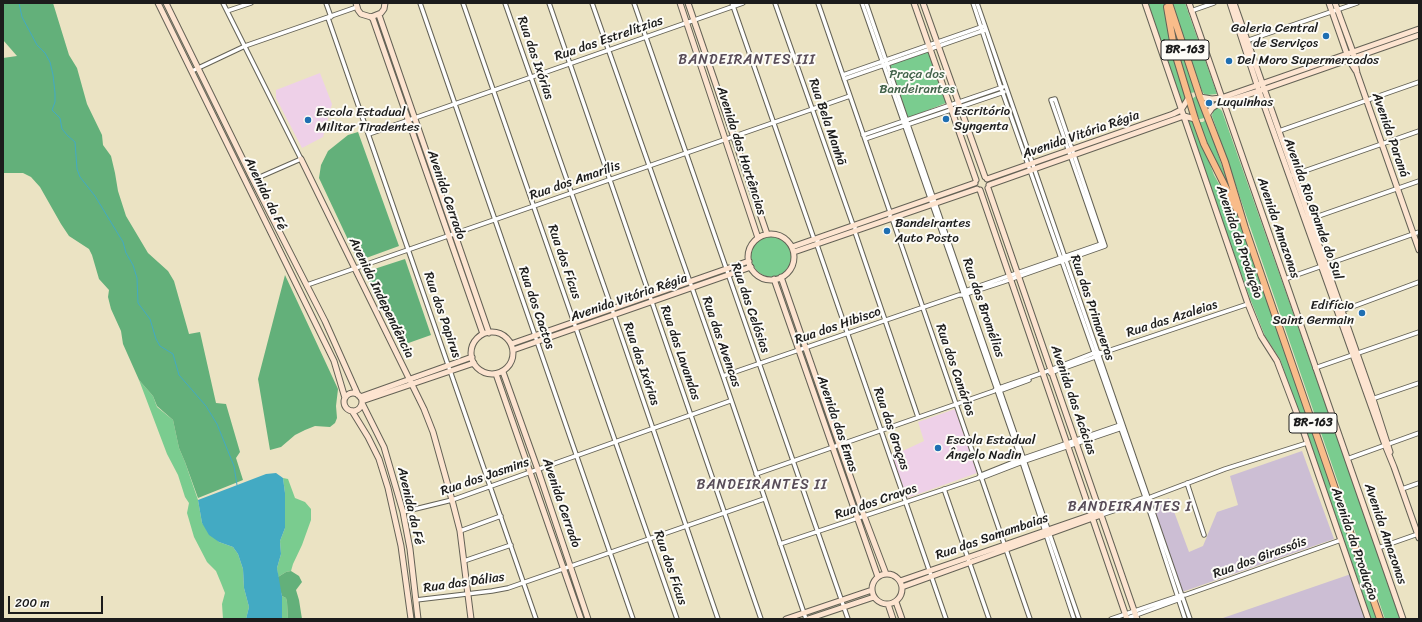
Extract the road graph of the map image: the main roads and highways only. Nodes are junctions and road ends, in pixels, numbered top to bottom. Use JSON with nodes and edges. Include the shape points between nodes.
{"nodes":[{"id":1,"x":1168,"y":3,"type":"edge"},
{"id":2,"x":1200,"y":97,"type":"junction"},
{"id":3,"x":1188,"y":99,"type":"junction"},
{"id":4,"x":1207,"y":115,"type":"junction"},
{"id":5,"x":1195,"y":119,"type":"junction"},
{"id":6,"x":1245,"y":228,"type":"junction"},
{"id":7,"x":1380,"y":619,"type":"edge"}],
"edges":[{"from":1,"to":2,"type":"highway","number":"BR-163"},
{"from":1,"to":3,"type":"highway","number":"BR-163","via":[[1175,53]]},
{"from":2,"to":3,"type":"highway","via":[[1194,95]]},
{"from":2,"to":4,"type":"highway","number":"BR-163"},
{"from":3,"to":5,"type":"highway","number":"BR-163"},
{"from":4,"to":5,"type":"highway","via":[[1202,120]]},
{"from":4,"to":6,"type":"highway","number":"BR-163","via":[[1225,162]]},
{"from":5,"to":6,"type":"highway","number":"BR-163","via":[[1204,144]]},
{"from":6,"to":7,"type":"highway","number":"BR-163"}]}
